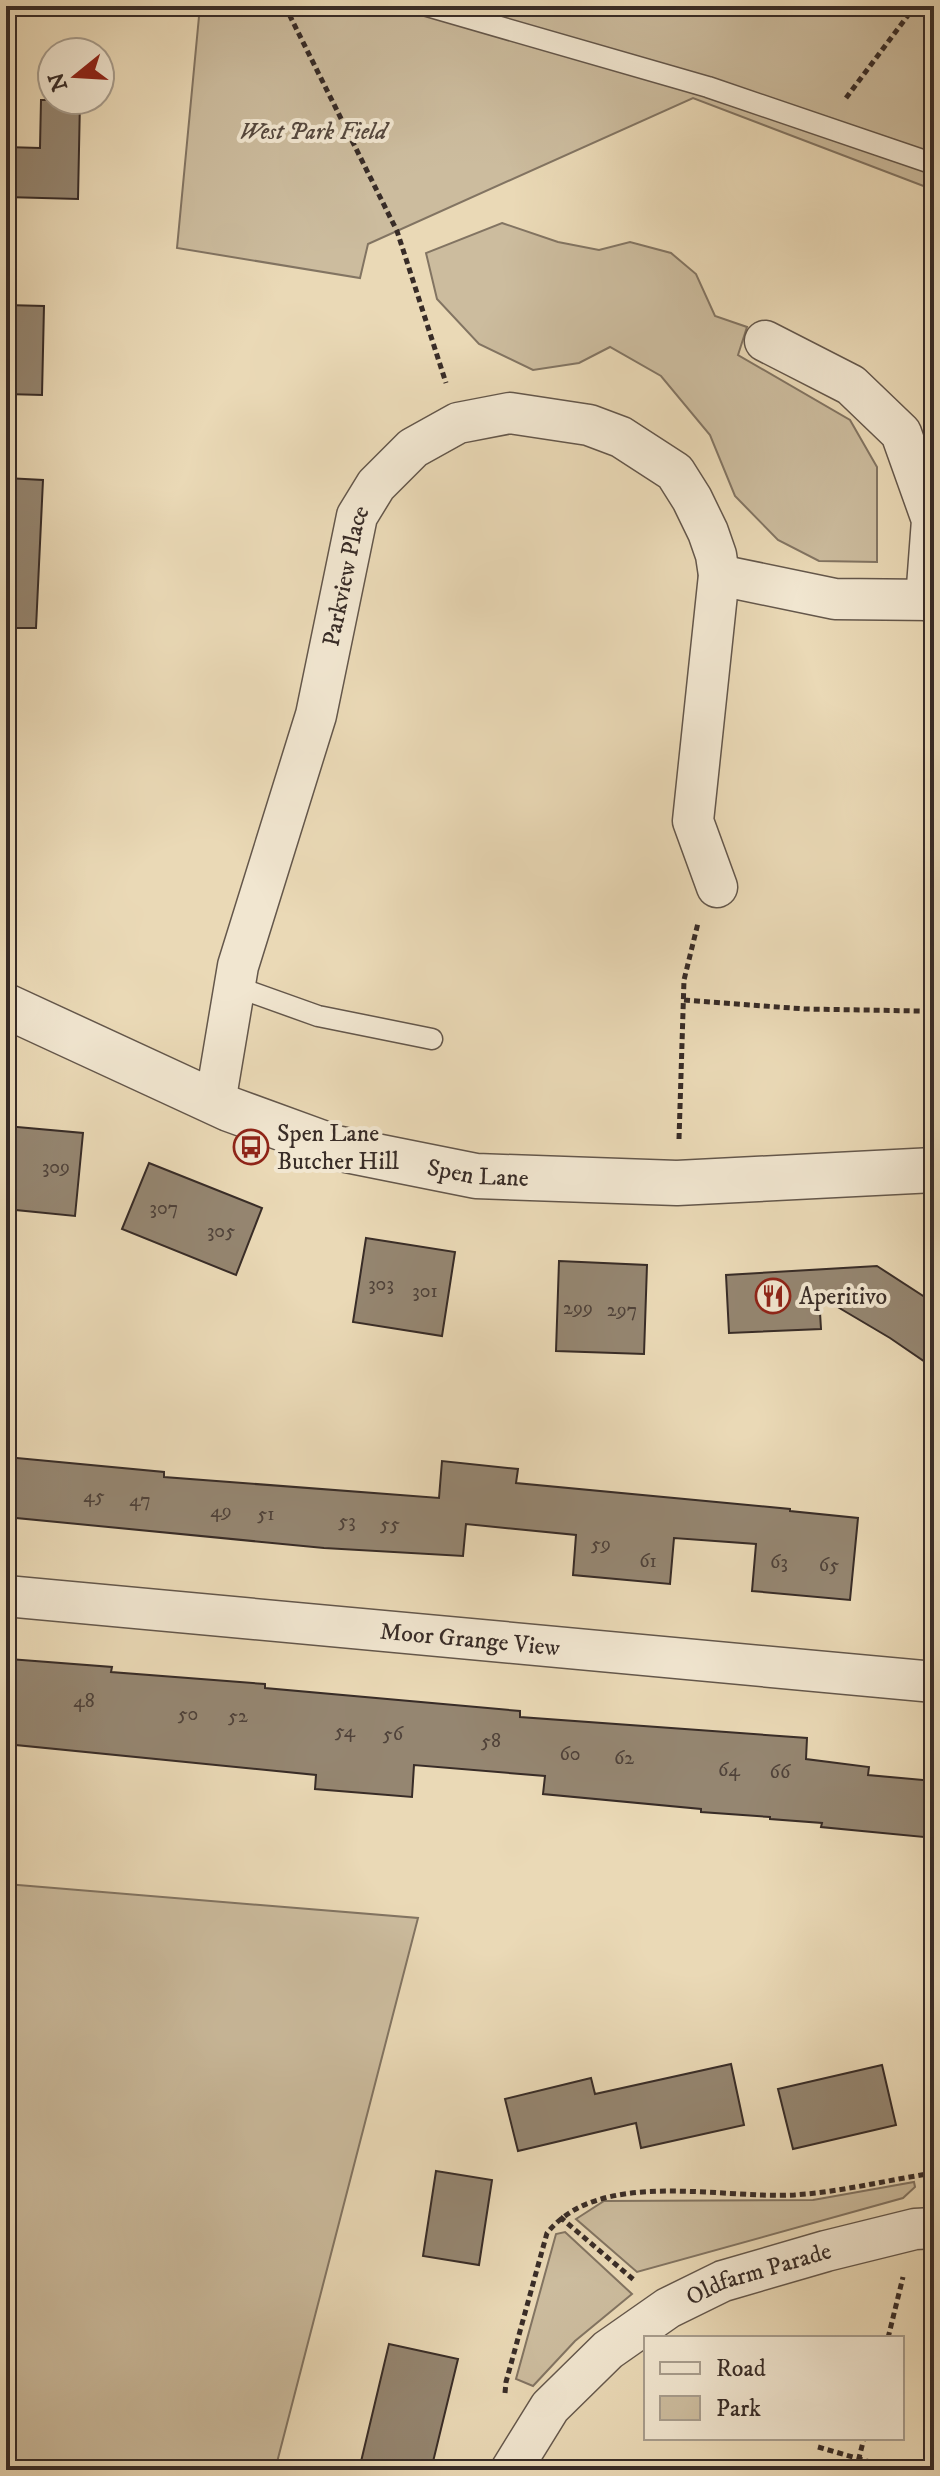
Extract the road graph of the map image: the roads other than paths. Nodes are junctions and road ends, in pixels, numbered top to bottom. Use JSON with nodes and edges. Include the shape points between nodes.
{"nodes":[{"id":1,"x":427,"y":6,"type":"edge"},
{"id":2,"x":934,"y":164,"type":"edge"},
{"id":3,"x":765,"y":341,"type":"dead end"},
{"id":4,"x":719,"y":575,"type":"junction"},
{"id":5,"x":930,"y":600,"type":"edge"},
{"id":6,"x":717,"y":887,"type":"road end"},
{"id":7,"x":234,"y":986,"type":"junction"},
{"id":8,"x":6,"y":1006,"type":"edge"},
{"id":9,"x":432,"y":1039,"type":"dead end"},
{"id":10,"x":215,"y":1103,"type":"junction"},
{"id":11,"x":934,"y":1170,"type":"edge"},
{"id":12,"x":6,"y":1596,"type":"edge"},
{"id":13,"x":934,"y":1682,"type":"edge"},
{"id":14,"x":924,"y":2228,"type":"edge"},
{"id":15,"x":511,"y":2470,"type":"edge"}],
"edges":[{"from":1,"to":2,"type":"lane","via":[[708,87]]},
{"from":3,"to":5,"type":"street","via":[[851,385],[901,433],[932,520]]},
{"from":4,"to":5,"type":"street","via":[[835,599]]},
{"from":4,"to":6,"type":"street","name":"Parkview Place","via":[[693,821]]},
{"from":4,"to":7,"type":"street","name":"Parkview Place","via":[[708,532],[675,472],[621,437],[589,425],[510,413],[458,423],[413,448],[376,485],[357,516],[316,715]]},
{"from":7,"to":9,"type":"lane","via":[[318,1016]]},
{"from":7,"to":10,"type":"street","name":"Parkview Place"},
{"from":8,"to":10,"type":"street","name":"Spen Lane"},
{"from":10,"to":11,"type":"street","name":"Spen Lane","via":[[336,1148],[476,1176],[677,1183]]},
{"from":12,"to":13,"type":"street","name":"Moor Grange View"},
{"from":14,"to":15,"type":"street","name":"Oldfarm Parade","via":[[723,2281],[668,2308],[608,2350],[550,2407]]}]}
